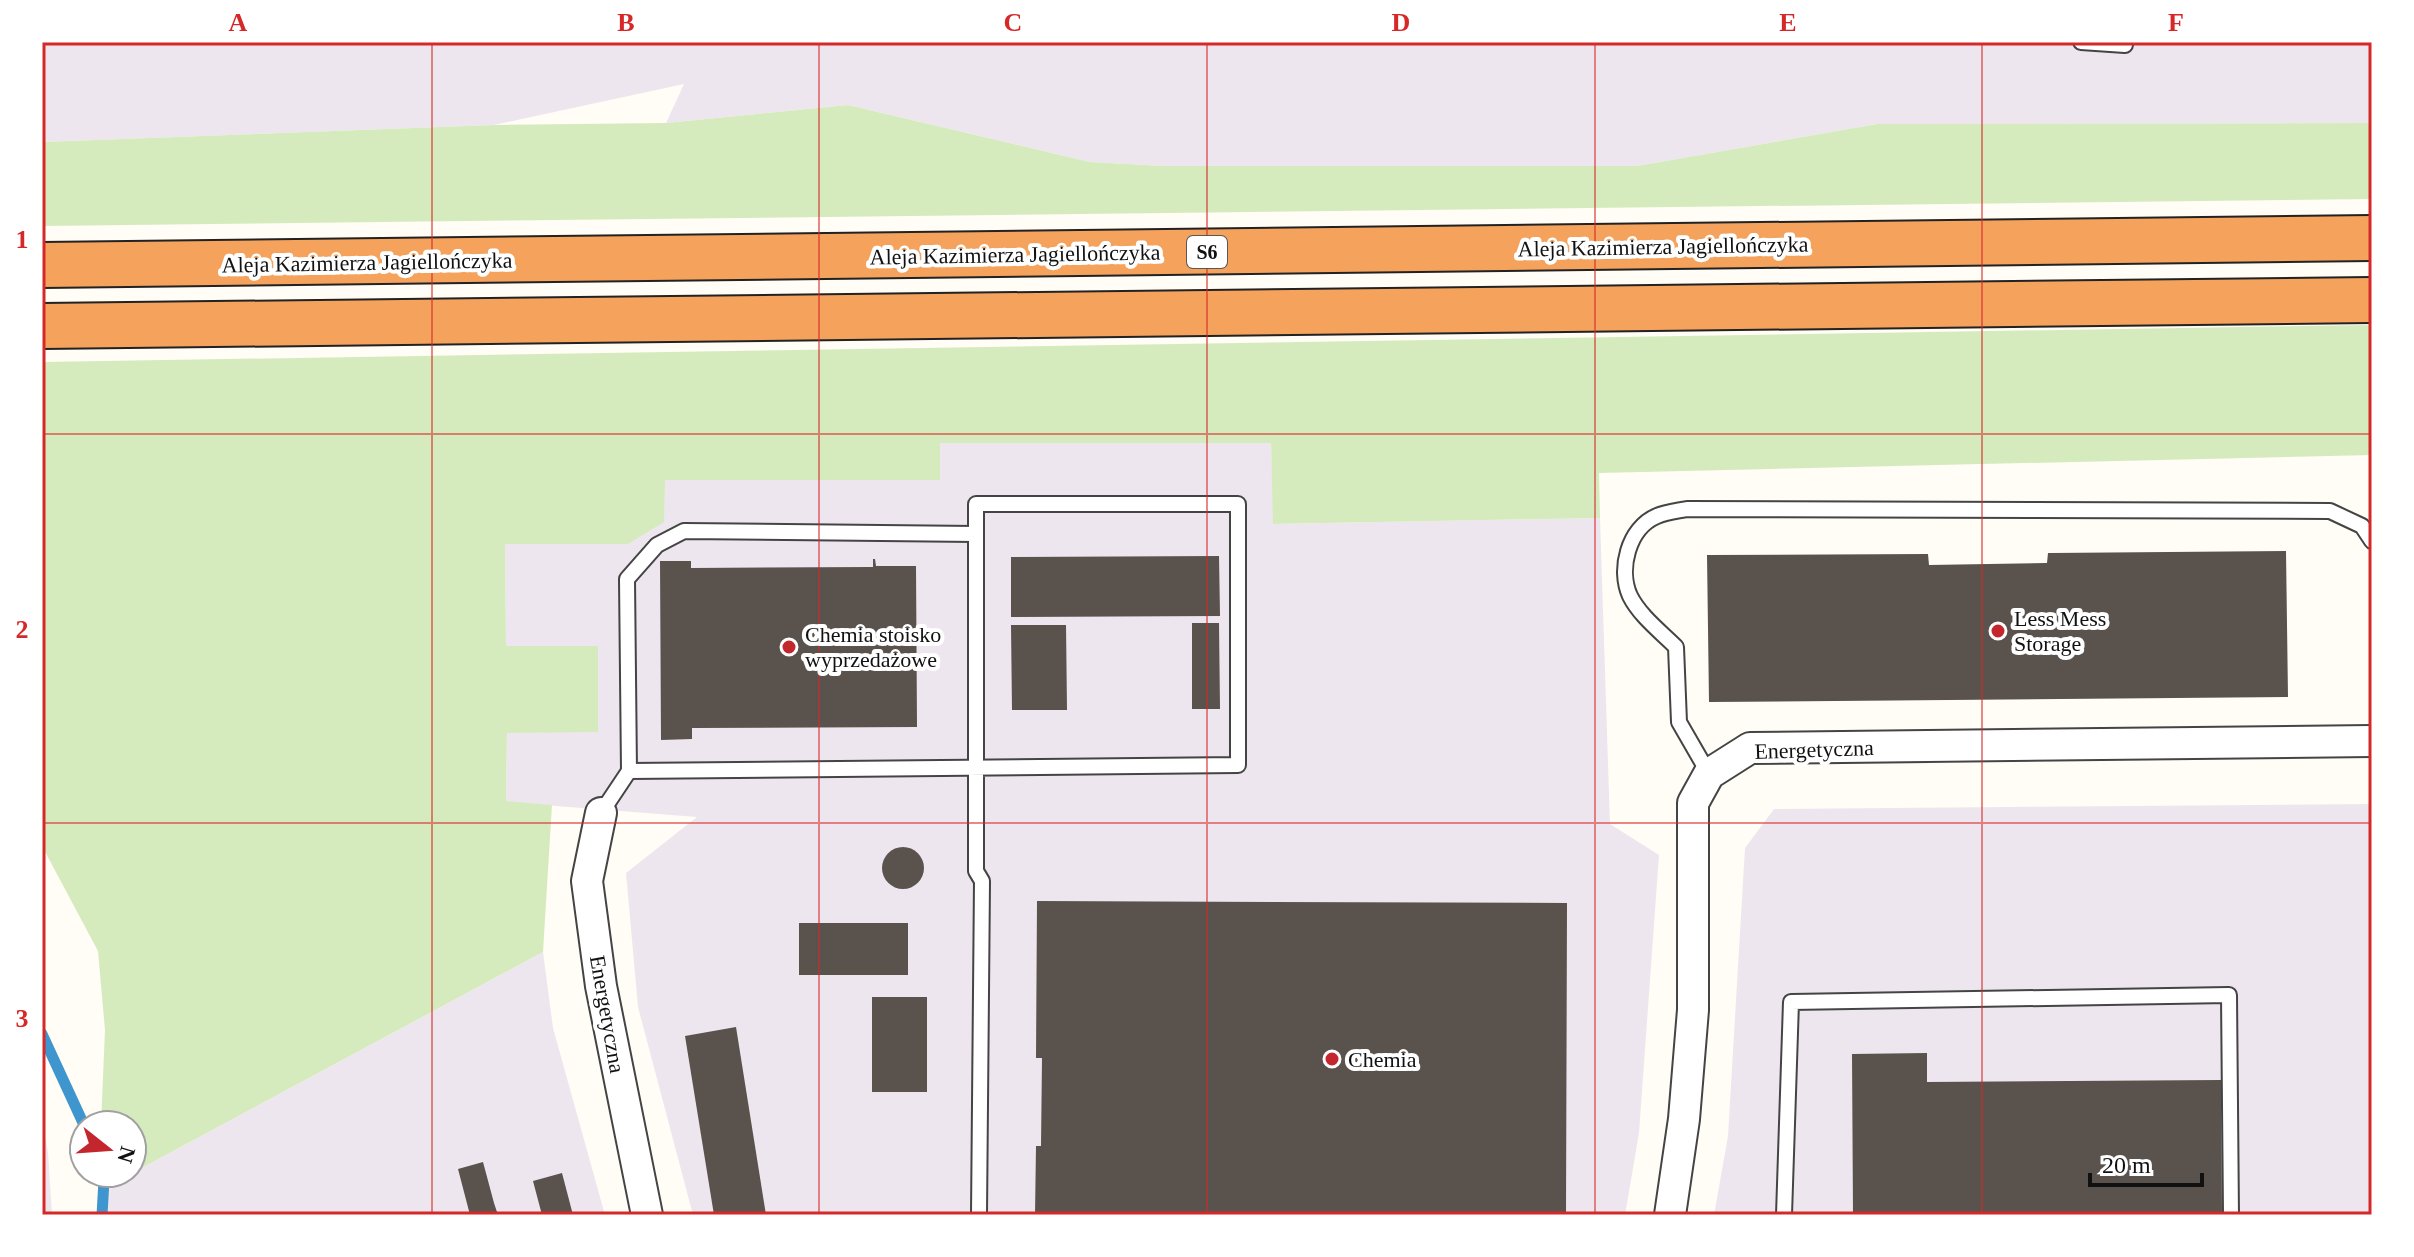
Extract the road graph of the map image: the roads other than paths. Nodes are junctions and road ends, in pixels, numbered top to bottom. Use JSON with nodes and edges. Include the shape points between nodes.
{"nodes":[{"id":1,"x":2081,"y":42,"type":"edge"},
{"id":2,"x":2125,"y":42,"type":"edge"},
{"id":3,"x":2372,"y":238,"type":"edge"},
{"id":4,"x":42,"y":265,"type":"edge"},
{"id":5,"x":2372,"y":300,"type":"edge"},
{"id":6,"x":42,"y":326,"type":"edge"},
{"id":7,"x":976,"y":534,"type":"junction"},
{"id":8,"x":2372,"y":541,"type":"edge"},
{"id":9,"x":2372,"y":741,"type":"edge"},
{"id":10,"x":976,"y":768,"type":"junction"},
{"id":11,"x":629,"y":771,"type":"junction"},
{"id":12,"x":1709,"y":774,"type":"junction"},
{"id":13,"x":601,"y":813,"type":"joint"},
{"id":14,"x":647,"y":1215,"type":"edge"},
{"id":15,"x":979,"y":1215,"type":"edge"},
{"id":16,"x":1670,"y":1215,"type":"edge"},
{"id":17,"x":1784,"y":1215,"type":"edge"},
{"id":18,"x":2231,"y":1215,"type":"edge"}],
"edges":[{"from":1,"to":2,"type":"lane"},
{"from":3,"to":4,"type":"highway","name":"Aleja Kazimierza Jagiellończyka","number":"S6"},
{"from":5,"to":6,"type":"highway"},
{"from":7,"to":10,"type":"lane"},
{"from":7,"to":10,"type":"lane","via":[[976,504],[1238,504],[1238,765]]},
{"from":7,"to":11,"type":"lane","via":[[684,531],[657,545],[627,579]]},
{"from":8,"to":12,"type":"lane","via":[[2362,526],[2330,511],[1687,509],[1654,516],[1633,537],[1623,569],[1630,596],[1676,647],[1679,722]]},
{"from":9,"to":12,"type":"street","name":"Energetyczna","via":[[1750,748]]},
{"from":10,"to":11,"type":"lane"},
{"from":10,"to":15,"type":"lane","via":[[976,871],[982,881]]},
{"from":11,"to":13,"type":"lane"},
{"from":12,"to":16,"type":"street","via":[[1693,803],[1693,1010]]},
{"from":13,"to":14,"type":"street","name":"Energetyczna","via":[[587,881],[601,986]]},
{"from":17,"to":18,"type":"lane","via":[[1791,1002],[2229,995]]}]}
